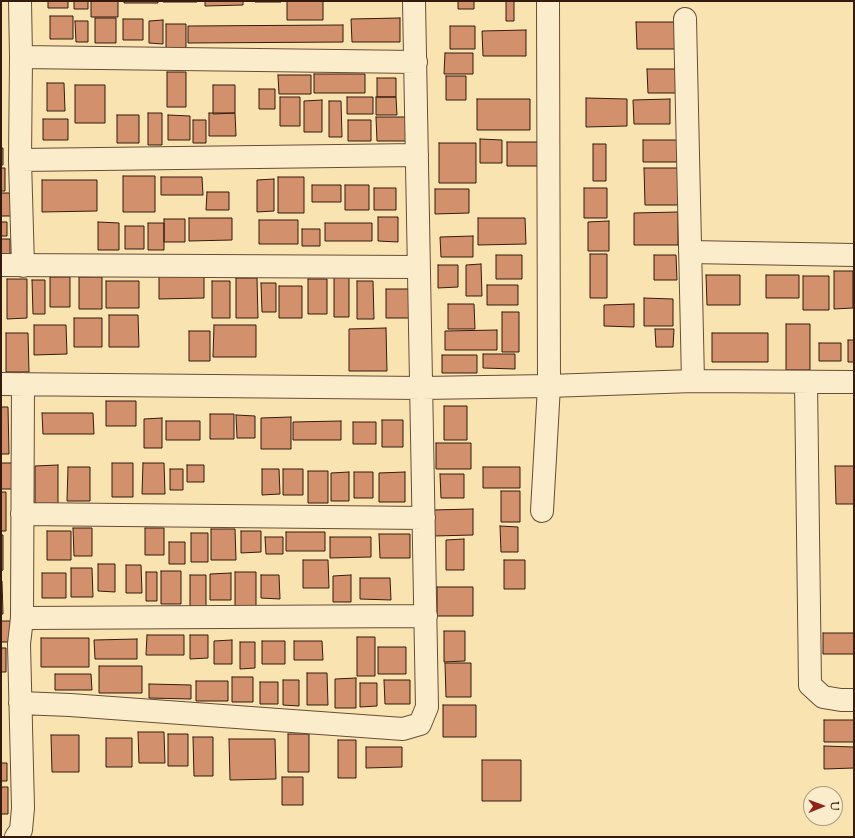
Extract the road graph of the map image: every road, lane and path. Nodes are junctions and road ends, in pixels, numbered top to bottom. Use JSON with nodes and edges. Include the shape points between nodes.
{"nodes":[{"id":1,"x":20,"y":1,"type":"edge"},
{"id":2,"x":414,"y":1,"type":"edge"},
{"id":3,"x":548,"y":1,"type":"edge"},
{"id":4,"x":685,"y":19,"type":"dead end"},
{"id":5,"x":21,"y":58,"type":"junction"},
{"id":6,"x":416,"y":62,"type":"junction"},
{"id":7,"x":417,"y":155,"type":"junction"},
{"id":8,"x":20,"y":160,"type":"junction"},
{"id":9,"x":690,"y":252,"type":"junction"},
{"id":10,"x":854,"y":255,"type":"edge"},
{"id":11,"x":1,"y":265,"type":"edge"},
{"id":12,"x":23,"y":266,"type":"junction"},
{"id":13,"x":418,"y":267,"type":"junction"},
{"id":14,"x":693,"y":381,"type":"junction"},
{"id":15,"x":806,"y":382,"type":"junction"},
{"id":16,"x":854,"y":382,"type":"edge"},
{"id":17,"x":1,"y":384,"type":"edge"},
{"id":18,"x":23,"y":384,"type":"junction"},
{"id":19,"x":549,"y":386,"type":"junction"},
{"id":20,"x":422,"y":388,"type":"junction"},
{"id":21,"x":542,"y":511,"type":"dead end"},
{"id":22,"x":22,"y":514,"type":"junction"},
{"id":23,"x":424,"y":518,"type":"junction"},
{"id":24,"x":426,"y":616,"type":"junction"},
{"id":25,"x":22,"y":618,"type":"junction"},
{"id":26,"x":854,"y":700,"type":"edge"},
{"id":27,"x":20,"y":703,"type":"junction"},
{"id":28,"x":16,"y":837,"type":"edge"}],
"edges":[{"from":1,"to":5,"type":"street"},
{"from":2,"to":6,"type":"street"},
{"from":3,"to":19,"type":"street"},
{"from":4,"to":9,"type":"street"},
{"from":5,"to":6,"type":"street"},
{"from":5,"to":8,"type":"street"},
{"from":6,"to":7,"type":"street"},
{"from":7,"to":8,"type":"street"},
{"from":7,"to":13,"type":"street"},
{"from":8,"to":12,"type":"street"},
{"from":9,"to":10,"type":"street"},
{"from":9,"to":14,"type":"street"},
{"from":11,"to":12,"type":"street"},
{"from":12,"to":13,"type":"street"},
{"from":13,"to":20,"type":"street"},
{"from":14,"to":15,"type":"street"},
{"from":14,"to":19,"type":"street"},
{"from":15,"to":16,"type":"street"},
{"from":15,"to":26,"type":"street","via":[[810,685],[823,697]]},
{"from":17,"to":18,"type":"street"},
{"from":18,"to":20,"type":"street"},
{"from":18,"to":22,"type":"street"},
{"from":19,"to":20,"type":"street"},
{"from":19,"to":21,"type":"street"},
{"from":20,"to":23,"type":"street"},
{"from":22,"to":23,"type":"street"},
{"from":22,"to":25,"type":"street"},
{"from":23,"to":24,"type":"street"},
{"from":24,"to":25,"type":"street"},
{"from":24,"to":27,"type":"street","via":[[427,707],[420,724],[404,729]]},
{"from":25,"to":27,"type":"street","via":[[19,644]]},
{"from":27,"to":28,"type":"street","via":[[22,808],[21,830]]}]}
